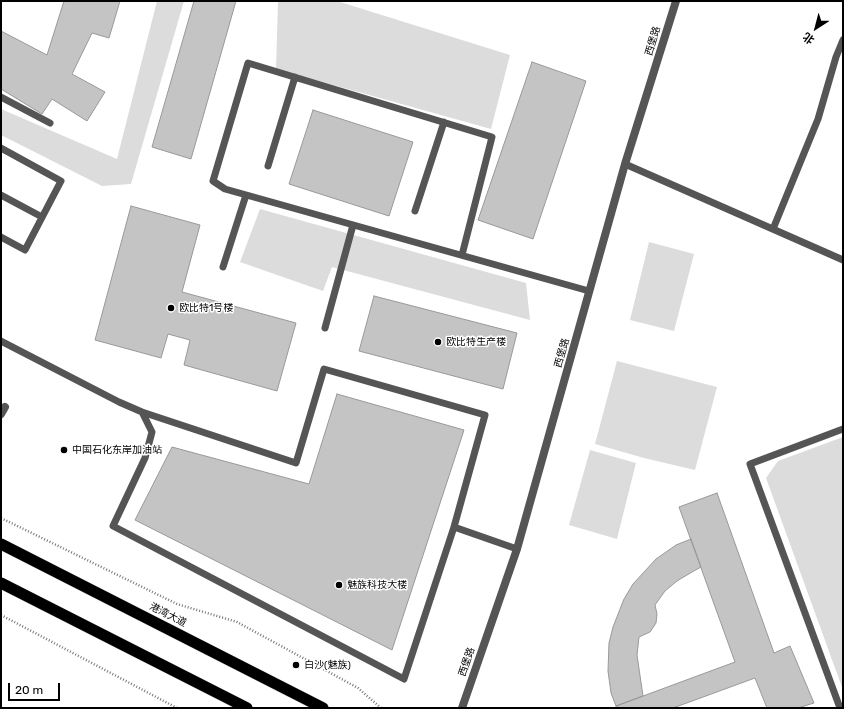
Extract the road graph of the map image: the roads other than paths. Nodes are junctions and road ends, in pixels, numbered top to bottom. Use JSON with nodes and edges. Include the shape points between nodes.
{"nodes":[{"id":1,"x":676,"y":1,"type":"edge"},
{"id":2,"x":843,"y":40,"type":"edge"},
{"id":3,"x":294,"y":77,"type":"junction"},
{"id":4,"x":1,"y":97,"type":"edge"},
{"id":5,"x":444,"y":122,"type":"junction"},
{"id":6,"x":50,"y":124,"type":"dead end"},
{"id":7,"x":1,"y":148,"type":"edge"},
{"id":8,"x":625,"y":164,"type":"junction"},
{"id":9,"x":268,"y":166,"type":"dead end"},
{"id":10,"x":246,"y":195,"type":"junction"},
{"id":11,"x":1,"y":196,"type":"edge"},
{"id":12,"x":416,"y":211,"type":"dead end"},
{"id":13,"x":42,"y":217,"type":"junction"},
{"id":14,"x":353,"y":225,"type":"junction"},
{"id":15,"x":773,"y":229,"type":"junction"},
{"id":16,"x":1,"y":238,"type":"edge"},
{"id":17,"x":462,"y":255,"type":"junction"},
{"id":18,"x":843,"y":260,"type":"edge"},
{"id":19,"x":223,"y":267,"type":"dead end"},
{"id":20,"x":589,"y":291,"type":"junction"},
{"id":21,"x":325,"y":328,"type":"dead end"},
{"id":22,"x":1,"y":341,"type":"edge"},
{"id":23,"x":142,"y":412,"type":"junction"},
{"id":24,"x":843,"y":429,"type":"edge"},
{"id":25,"x":454,"y":527,"type":"junction"},
{"id":26,"x":1,"y":544,"type":"edge"},
{"id":27,"x":517,"y":548,"type":"junction"},
{"id":28,"x":1,"y":583,"type":"edge"},
{"id":29,"x":247,"y":708,"type":"edge"},
{"id":30,"x":323,"y":708,"type":"edge"},
{"id":31,"x":462,"y":708,"type":"edge"},
{"id":32,"x":840,"y":708,"type":"edge"}],
"edges":[{"from":1,"to":8,"type":"street","name":"西堡路"},
{"from":2,"to":15,"type":"lane","via":[[818,119]]},
{"from":3,"to":5,"type":"lane"},
{"from":3,"to":9,"type":"lane"},
{"from":3,"to":10,"type":"lane","via":[[248,63],[213,181],[225,190]]},
{"from":4,"to":6,"type":"lane"},
{"from":5,"to":12,"type":"lane"},
{"from":5,"to":17,"type":"lane","via":[[492,137]]},
{"from":7,"to":13,"type":"lane","via":[[61,181]]},
{"from":8,"to":15,"type":"lane"},
{"from":8,"to":20,"type":"street","name":"西堡路"},
{"from":10,"to":14,"type":"lane"},
{"from":10,"to":19,"type":"lane"},
{"from":11,"to":13,"type":"lane"},
{"from":13,"to":16,"type":"lane","via":[[25,250]]},
{"from":14,"to":17,"type":"lane"},
{"from":14,"to":21,"type":"lane"},
{"from":15,"to":18,"type":"lane"},
{"from":17,"to":20,"type":"lane"},
{"from":20,"to":27,"type":"street","name":"西堡路"},
{"from":22,"to":23,"type":"lane"},
{"from":23,"to":25,"type":"lane","via":[[296,463],[324,369],[485,415]]},
{"from":23,"to":25,"type":"lane","via":[[152,432],[145,458],[113,526],[404,679]]},
{"from":24,"to":32,"type":"lane","via":[[750,464]]},
{"from":25,"to":27,"type":"lane"},
{"from":26,"to":30,"type":"highway","name":"港湾大道"},
{"from":27,"to":31,"type":"street","name":"西堡路"},
{"from":28,"to":29,"type":"highway"}]}
